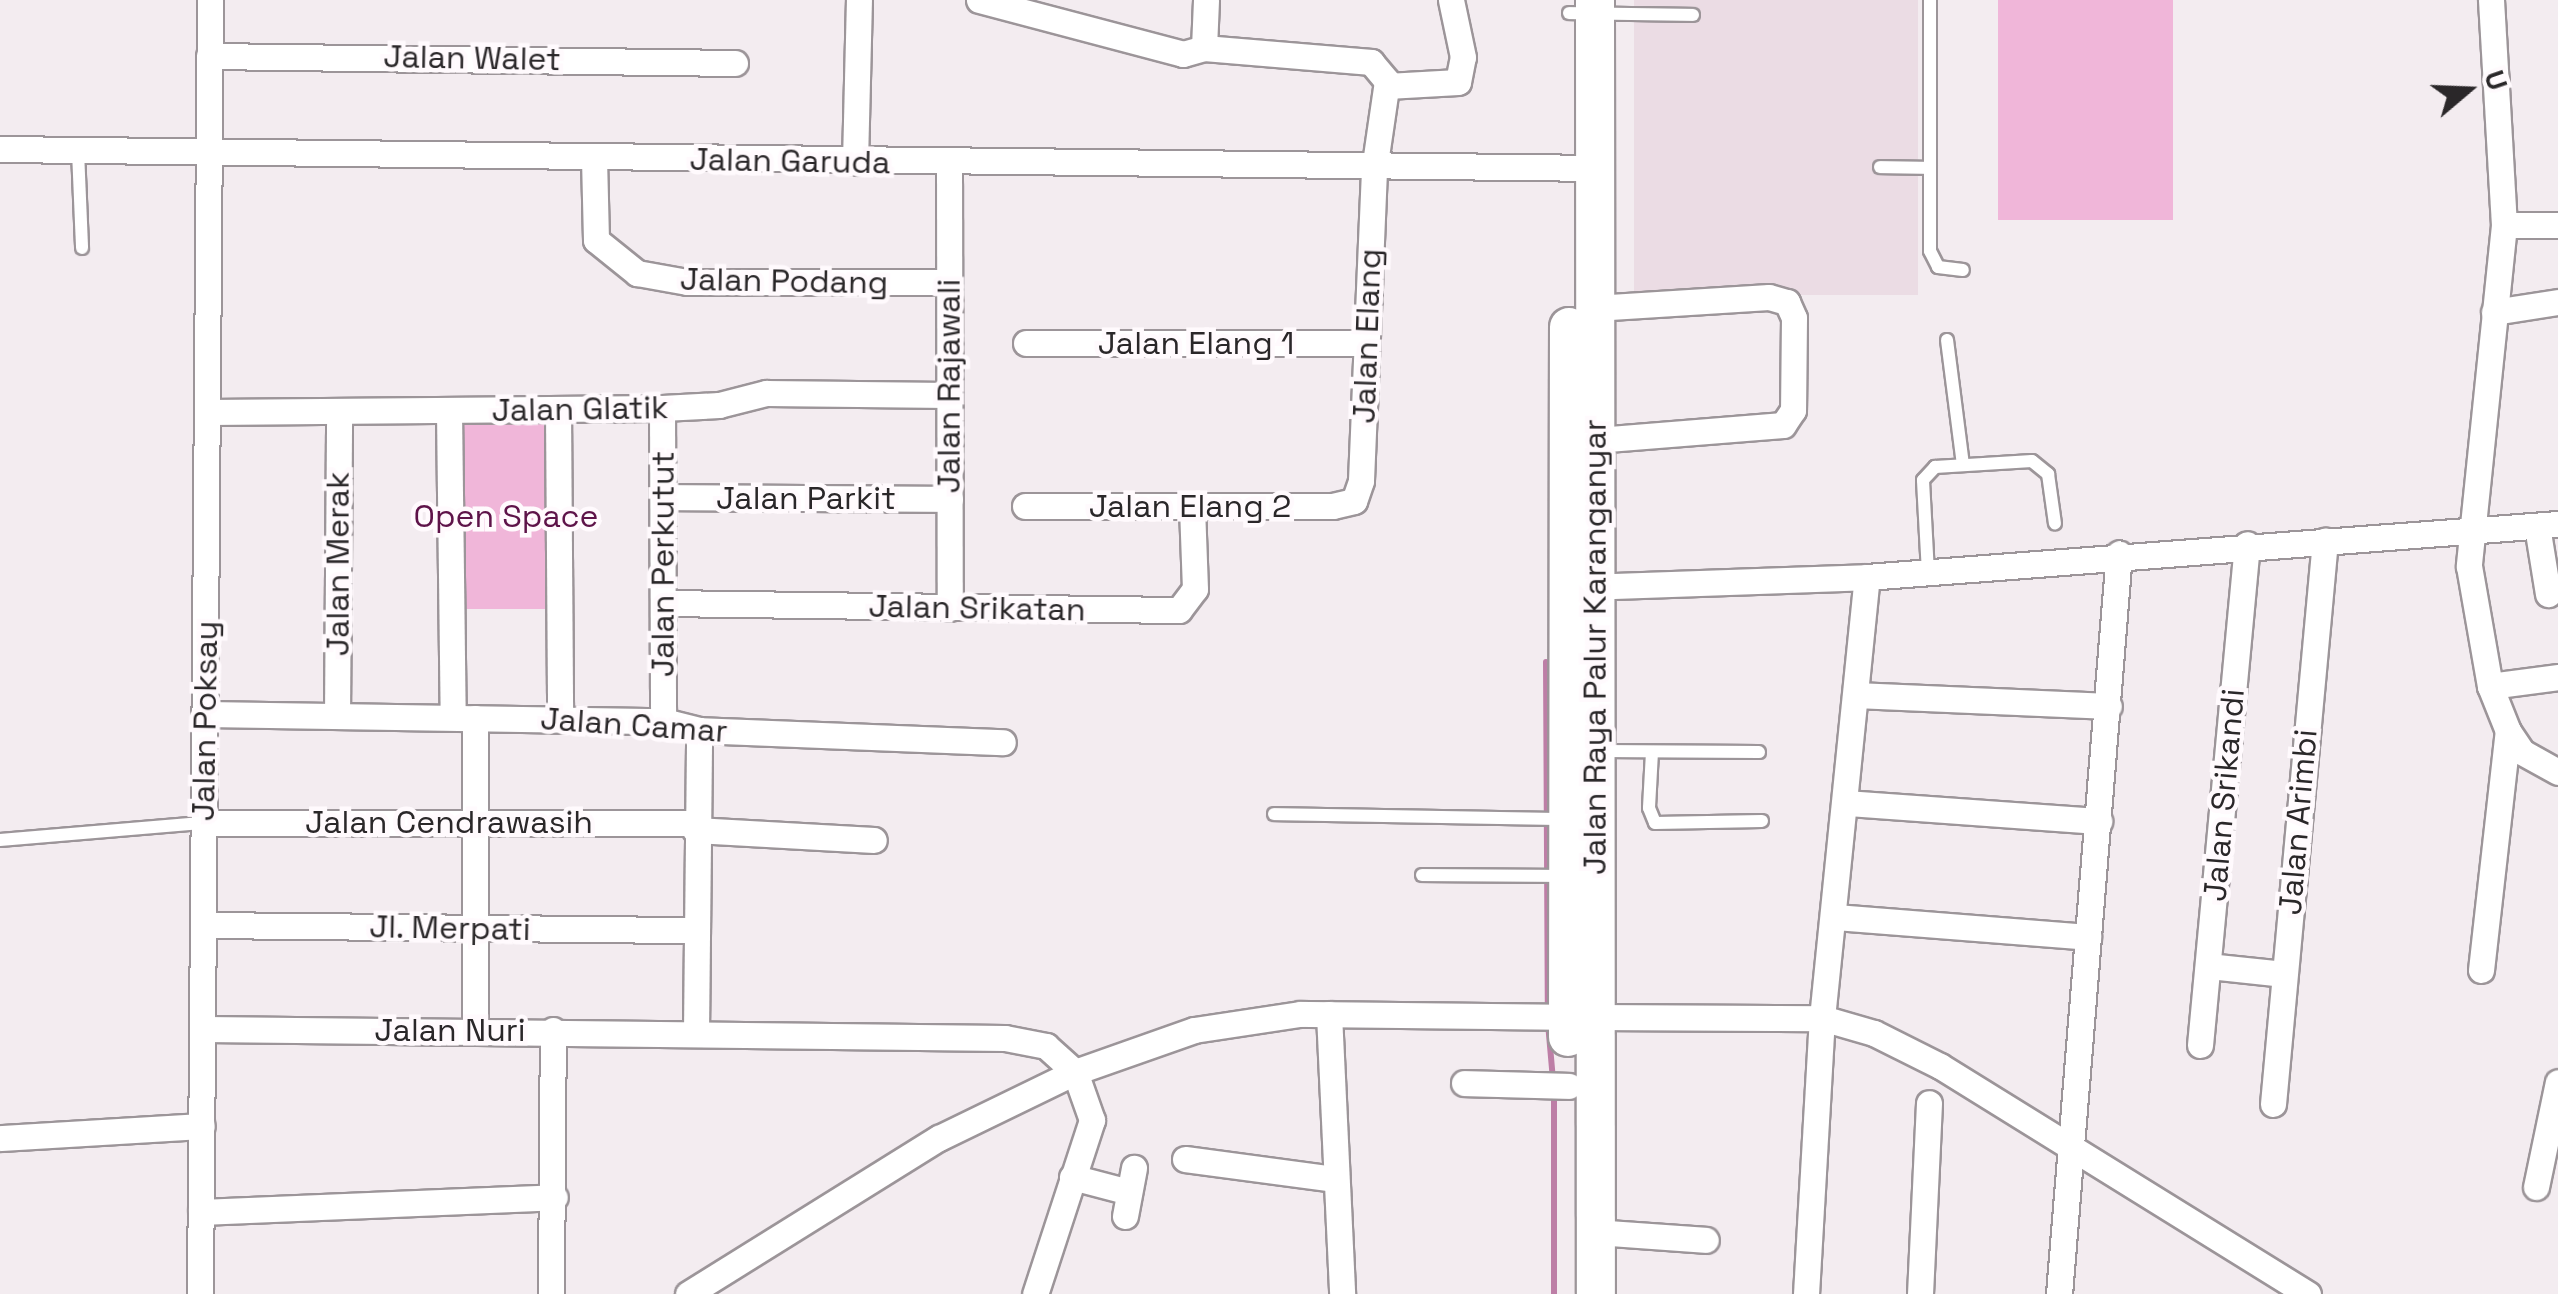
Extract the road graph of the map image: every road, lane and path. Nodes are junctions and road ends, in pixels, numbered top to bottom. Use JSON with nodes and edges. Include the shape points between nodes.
{"nodes":[{"id":1,"x":210,"y":0,"type":"edge"},
{"id":2,"x":859,"y":0,"type":"edge"},
{"id":3,"x":979,"y":0,"type":"edge"},
{"id":4,"x":1206,"y":0,"type":"edge"},
{"id":5,"x":1451,"y":0,"type":"edge"},
{"id":6,"x":1930,"y":0,"type":"edge"},
{"id":7,"x":2491,"y":0,"type":"edge"},
{"id":8,"x":1582,"y":6,"type":"edge"},
{"id":9,"x":1693,"y":15,"type":"dead end"},
{"id":10,"x":1204,"y":48,"type":"junction"},
{"id":11,"x":209,"y":56,"type":"junction"},
{"id":12,"x":736,"y":63,"type":"dead end"},
{"id":13,"x":1387,"y":86,"type":"junction"},
{"id":14,"x":0,"y":149,"type":"edge"},
{"id":15,"x":78,"y":151,"type":"junction"},
{"id":16,"x":207,"y":152,"type":"junction"},
{"id":17,"x":594,"y":158,"type":"junction"},
{"id":18,"x":854,"y":162,"type":"junction"},
{"id":19,"x":948,"y":164,"type":"junction"},
{"id":20,"x":1880,"y":167,"type":"dead end"},
{"id":21,"x":1930,"y":168,"type":"junction"},
{"id":22,"x":1374,"y":170,"type":"junction"},
{"id":23,"x":1581,"y":170,"type":"junction"},
{"id":24,"x":2558,"y":225,"type":"edge"},
{"id":25,"x":2504,"y":226,"type":"junction"},
{"id":26,"x":82,"y":248,"type":"dead end"},
{"id":27,"x":1963,"y":270,"type":"dead end"},
{"id":28,"x":948,"y":282,"type":"junction"},
{"id":29,"x":2558,"y":302,"type":"edge"},
{"id":30,"x":1594,"y":308,"type":"junction"},
{"id":31,"x":2494,"y":312,"type":"junction"},
{"id":32,"x":1947,"y":340,"type":"dead end"},
{"id":33,"x":1026,"y":343,"type":"dead end"},
{"id":34,"x":1366,"y":343,"type":"junction"},
{"id":35,"x":949,"y":396,"type":"junction"},
{"id":36,"x":662,"y":408,"type":"junction"},
{"id":37,"x":558,"y":410,"type":"junction"},
{"id":38,"x":209,"y":412,"type":"junction"},
{"id":39,"x":339,"y":412,"type":"junction"},
{"id":40,"x":448,"y":412,"type":"junction"},
{"id":41,"x":1595,"y":440,"type":"junction"},
{"id":42,"x":1963,"y":465,"type":"junction"},
{"id":43,"x":663,"y":497,"type":"junction"},
{"id":44,"x":950,"y":498,"type":"junction"},
{"id":45,"x":1354,"y":501,"type":"joint"},
{"id":46,"x":1025,"y":506,"type":"dead end"},
{"id":47,"x":1192,"y":506,"type":"junction"},
{"id":48,"x":2055,"y":524,"type":"dead end"},
{"id":49,"x":2548,"y":525,"type":"edge"},
{"id":50,"x":2467,"y":531,"type":"junction"},
{"id":51,"x":2325,"y":540,"type":"junction"},
{"id":52,"x":2247,"y":544,"type":"junction"},
{"id":53,"x":2119,"y":553,"type":"junction"},
{"id":54,"x":1928,"y":573,"type":"junction"},
{"id":55,"x":1867,"y":577,"type":"junction"},
{"id":56,"x":1582,"y":587,"type":"junction"},
{"id":57,"x":2548,"y":594,"type":"dead end"},
{"id":58,"x":663,"y":604,"type":"junction"},
{"id":59,"x":950,"y":608,"type":"junction"},
{"id":60,"x":2558,"y":677,"type":"edge"},
{"id":61,"x":2490,"y":686,"type":"junction"},
{"id":62,"x":1856,"y":696,"type":"junction"},
{"id":63,"x":2109,"y":706,"type":"junction"},
{"id":64,"x":206,"y":714,"type":"junction"},
{"id":65,"x":337,"y":716,"type":"junction"},
{"id":66,"x":464,"y":718,"type":"junction"},
{"id":67,"x":560,"y":719,"type":"junction"},
{"id":68,"x":663,"y":721,"type":"junction"},
{"id":69,"x":699,"y":730,"type":"junction"},
{"id":70,"x":2508,"y":730,"type":"junction"},
{"id":71,"x":1003,"y":742,"type":"dead end"},
{"id":72,"x":1580,"y":752,"type":"junction"},
{"id":73,"x":1652,"y":752,"type":"junction"},
{"id":74,"x":1759,"y":752,"type":"dead end"},
{"id":75,"x":2558,"y":772,"type":"edge"},
{"id":76,"x":1847,"y":803,"type":"junction"},
{"id":77,"x":1274,"y":814,"type":"dead end"},
{"id":78,"x":1551,"y":819,"type":"junction"},
{"id":79,"x":2099,"y":821,"type":"junction"},
{"id":80,"x":1762,"y":822,"type":"dead end"},
{"id":81,"x":204,"y":823,"type":"junction"},
{"id":82,"x":475,"y":823,"type":"junction"},
{"id":83,"x":694,"y":827,"type":"junction"},
{"id":84,"x":0,"y":840,"type":"edge"},
{"id":85,"x":874,"y":840,"type":"dead end"},
{"id":86,"x":1422,"y":876,"type":"dead end"},
{"id":87,"x":1553,"y":876,"type":"junction"},
{"id":88,"x":1835,"y":917,"type":"junction"},
{"id":89,"x":205,"y":925,"type":"junction"},
{"id":90,"x":473,"y":928,"type":"junction"},
{"id":91,"x":696,"y":930,"type":"junction"},
{"id":92,"x":2088,"y":937,"type":"junction"},
{"id":93,"x":2208,"y":966,"type":"junction"},
{"id":94,"x":2481,"y":970,"type":"dead end"},
{"id":95,"x":2284,"y":974,"type":"junction"},
{"id":96,"x":1329,"y":1014,"type":"junction"},
{"id":97,"x":1564,"y":1017,"type":"junction"},
{"id":98,"x":1822,"y":1018,"type":"junction"},
{"id":99,"x":204,"y":1030,"type":"junction"},
{"id":100,"x":475,"y":1030,"type":"junction"},
{"id":101,"x":553,"y":1030,"type":"junction"},
{"id":102,"x":696,"y":1032,"type":"junction"},
{"id":103,"x":2200,"y":1045,"type":"dead end"},
{"id":104,"x":1075,"y":1072,"type":"junction"},
{"id":105,"x":1464,"y":1082,"type":"dead end"},
{"id":106,"x":2558,"y":1082,"type":"edge"},
{"id":107,"x":1568,"y":1086,"type":"junction"},
{"id":108,"x":1929,"y":1103,"type":"dead end"},
{"id":109,"x":2272,"y":1104,"type":"dead end"},
{"id":110,"x":202,"y":1126,"type":"junction"},
{"id":111,"x":0,"y":1138,"type":"edge"},
{"id":112,"x":2068,"y":1146,"type":"junction"},
{"id":113,"x":1185,"y":1159,"type":"dead end"},
{"id":114,"x":1072,"y":1178,"type":"junction"},
{"id":115,"x":1334,"y":1178,"type":"junction"},
{"id":116,"x":2536,"y":1187,"type":"dead end"},
{"id":117,"x":1130,"y":1192,"type":"dead end"},
{"id":118,"x":555,"y":1197,"type":"junction"},
{"id":119,"x":201,"y":1212,"type":"junction"},
{"id":120,"x":1595,"y":1232,"type":"junction"},
{"id":121,"x":1706,"y":1240,"type":"dead end"},
{"id":122,"x":200,"y":1294,"type":"edge"},
{"id":123,"x":551,"y":1294,"type":"edge"},
{"id":124,"x":688,"y":1294,"type":"edge"},
{"id":125,"x":1035,"y":1294,"type":"edge"},
{"id":126,"x":1342,"y":1294,"type":"edge"},
{"id":127,"x":1571,"y":1294,"type":"edge"},
{"id":128,"x":1596,"y":1294,"type":"edge"},
{"id":129,"x":1806,"y":1294,"type":"edge"},
{"id":130,"x":1920,"y":1294,"type":"edge"},
{"id":131,"x":2060,"y":1294,"type":"edge"},
{"id":132,"x":2308,"y":1294,"type":"edge"}],
"edges":[{"from":1,"to":11,"type":"street","name":"Jalan Poksay"},
{"from":2,"to":18,"type":"street"},
{"from":3,"to":10,"type":"street","via":[[1183,54]]},
{"from":4,"to":10,"type":"street"},
{"from":5,"to":13,"type":"street","via":[[1463,57],[1458,82]]},
{"from":6,"to":21,"type":"lane"},
{"from":7,"to":25,"type":"street"},
{"from":8,"to":9,"type":"lane"},
{"from":8,"to":23,"type":"main road","name":"Jalan Raya Palur Karanganyar"},
{"from":10,"to":13,"type":"street","via":[[1370,62]]},
{"from":11,"to":12,"type":"street","name":"Jalan Walet"},
{"from":11,"to":16,"type":"street","name":"Jalan Poksay"},
{"from":13,"to":22,"type":"street","name":"Jalan Elang"},
{"from":14,"to":15,"type":"street","name":"Jalan Garuda"},
{"from":15,"to":16,"type":"street","name":"Jalan Garuda"},
{"from":15,"to":26,"type":"lane"},
{"from":16,"to":17,"type":"street","name":"Jalan Garuda"},
{"from":16,"to":38,"type":"street","name":"Jalan Poksay"},
{"from":17,"to":18,"type":"street","name":"Jalan Garuda"},
{"from":17,"to":28,"type":"street","name":"Jalan Podang","via":[[596,240],[637,273],[687,282]]},
{"from":18,"to":19,"type":"street","name":"Jalan Garuda"},
{"from":19,"to":22,"type":"street","name":"Jalan Garuda"},
{"from":19,"to":28,"type":"street","name":"Jalan Rajawali"},
{"from":20,"to":21,"type":"lane"},
{"from":21,"to":27,"type":"lane","via":[[1930,251],[1938,266]]},
{"from":22,"to":23,"type":"street","name":"Jalan Garuda"},
{"from":22,"to":34,"type":"street","name":"Jalan Elang"},
{"from":23,"to":30,"type":"main road","name":"Jalan Raya Palur Karanganyar"},
{"from":23,"to":56,"type":"main road","name":"Jalan Raya Palur Karanganyar"},
{"from":24,"to":25,"type":"street"},
{"from":25,"to":31,"type":"street"},
{"from":28,"to":35,"type":"street","name":"Jalan Rajawali"},
{"from":29,"to":31,"type":"street"},
{"from":30,"to":41,"type":"main road","name":"Jalan Raya Palur Karanganyar"},
{"from":30,"to":41,"type":"street","via":[[1769,296],[1788,302],[1794,318],[1793,410],[1783,425]]},
{"from":31,"to":50,"type":"street"},
{"from":32,"to":42,"type":"lane"},
{"from":33,"to":34,"type":"street","name":"Jalan Elang 1"},
{"from":34,"to":45,"type":"street","name":"Jalan Elang","via":[[1361,481]]},
{"from":35,"to":36,"type":"street","name":"Jalan Glatik","via":[[766,392],[719,405]]},
{"from":35,"to":44,"type":"street","name":"Jalan Rajawali"},
{"from":36,"to":37,"type":"street","name":"Jalan Glatik"},
{"from":36,"to":43,"type":"street","name":"Jalan Perkutut"},
{"from":37,"to":40,"type":"street","name":"Jalan Glatik"},
{"from":37,"to":67,"type":"street"},
{"from":38,"to":39,"type":"street","name":"Jalan Glatik"},
{"from":38,"to":64,"type":"street","name":"Jalan Poksay"},
{"from":39,"to":40,"type":"street","name":"Jalan Glatik"},
{"from":39,"to":65,"type":"street","name":"Jalan Merak"},
{"from":40,"to":66,"type":"street"},
{"from":41,"to":56,"type":"main road","name":"Jalan Raya Palur Karanganyar"},
{"from":42,"to":48,"type":"lane","via":[[2042,467],[2054,490]]},
{"from":42,"to":54,"type":"lane","via":[[1936,468],[1923,480]]},
{"from":43,"to":44,"type":"street","name":"Jalan Parkit"},
{"from":43,"to":58,"type":"street","name":"Jalan Perkutut"},
{"from":44,"to":59,"type":"street","name":"Jalan Rajawali"},
{"from":45,"to":47,"type":"street","name":"Jalan Elang 2"},
{"from":46,"to":47,"type":"street","name":"Jalan Elang 2"},
{"from":47,"to":59,"type":"street","name":"Jalan Srikatan","via":[[1195,589],[1184,609]]},
{"from":49,"to":50,"type":"street"},
{"from":49,"to":57,"type":"street"},
{"from":50,"to":51,"type":"street"},
{"from":50,"to":61,"type":"street"},
{"from":51,"to":52,"type":"street"},
{"from":51,"to":95,"type":"street","name":"Jalan Arimbi"},
{"from":52,"to":53,"type":"street"},
{"from":52,"to":93,"type":"street","name":"Jalan Srikandi"},
{"from":53,"to":54,"type":"street"},
{"from":53,"to":63,"type":"street"},
{"from":54,"to":55,"type":"street"},
{"from":55,"to":56,"type":"street"},
{"from":55,"to":62,"type":"street"},
{"from":56,"to":72,"type":"main road","name":"Jalan Raya Palur Karanganyar"},
{"from":58,"to":59,"type":"street","name":"Jalan Srikatan"},
{"from":58,"to":68,"type":"street","name":"Jalan Perkutut"},
{"from":60,"to":61,"type":"street"},
{"from":61,"to":70,"type":"street"},
{"from":62,"to":63,"type":"street"},
{"from":62,"to":76,"type":"street"},
{"from":63,"to":79,"type":"street"},
{"from":64,"to":65,"type":"street","name":"Jalan Camar"},
{"from":64,"to":81,"type":"street","name":"Jalan Poksay"},
{"from":65,"to":66,"type":"street","name":"Jalan Camar"},
{"from":66,"to":67,"type":"street","name":"Jalan Camar"},
{"from":66,"to":82,"type":"street"},
{"from":67,"to":68,"type":"street","name":"Jalan Camar"},
{"from":68,"to":69,"type":"street","name":"Jalan Camar"},
{"from":69,"to":71,"type":"street","name":"Jalan Camar"},
{"from":69,"to":83,"type":"street"},
{"from":70,"to":75,"type":"street","via":[[2522,752]]},
{"from":70,"to":94,"type":"street"},
{"from":72,"to":73,"type":"lane"},
{"from":72,"to":78,"type":"main road","name":"Jalan Raya Palur Karanganyar"},
{"from":72,"to":97,"type":"main road","name":"Jalan Raya Palur Karanganyar"},
{"from":73,"to":74,"type":"lane"},
{"from":73,"to":80,"type":"lane","via":[[1655,823]]},
{"from":76,"to":79,"type":"street"},
{"from":76,"to":88,"type":"street"},
{"from":77,"to":78,"type":"lane"},
{"from":78,"to":87,"type":"main road","name":"Jalan Raya Palur Karanganyar"},
{"from":79,"to":92,"type":"street"},
{"from":81,"to":82,"type":"street","name":"Jalan Cendrawasih"},
{"from":81,"to":84,"type":"lane"},
{"from":81,"to":89,"type":"street","name":"Jalan Poksay"},
{"from":82,"to":83,"type":"street","name":"Jalan Cendrawasih"},
{"from":82,"to":90,"type":"street"},
{"from":83,"to":85,"type":"street","name":"Jalan Cendrawasih"},
{"from":83,"to":91,"type":"street"},
{"from":86,"to":87,"type":"lane"},
{"from":87,"to":97,"type":"main road","name":"Jalan Raya Palur Karanganyar"},
{"from":88,"to":92,"type":"street"},
{"from":88,"to":98,"type":"street"},
{"from":89,"to":90,"type":"street","name":"Jl. Merpati"},
{"from":89,"to":99,"type":"street","name":"Jalan Poksay"},
{"from":90,"to":91,"type":"street","name":"Jl. Merpati"},
{"from":90,"to":100,"type":"street"},
{"from":91,"to":102,"type":"street"},
{"from":92,"to":112,"type":"street"},
{"from":93,"to":95,"type":"street"},
{"from":93,"to":103,"type":"street","name":"Jalan Srikandi"},
{"from":95,"to":109,"type":"street","name":"Jalan Arimbi"},
{"from":96,"to":97,"type":"street"},
{"from":96,"to":104,"type":"street","via":[[1194,1030]]},
{"from":96,"to":115,"type":"street"},
{"from":97,"to":98,"type":"street"},
{"from":97,"to":107,"type":"main road","name":"Jalan Raya Palur Karanganyar"},
{"from":98,"to":112,"type":"street","via":[[1921,1055]]},
{"from":98,"to":129,"type":"street"},
{"from":99,"to":100,"type":"street","name":"Jalan Nuri"},
{"from":99,"to":110,"type":"street","name":"Jalan Poksay"},
{"from":100,"to":101,"type":"street","name":"Jalan Nuri"},
{"from":101,"to":102,"type":"street","name":"Jalan Nuri"},
{"from":101,"to":118,"type":"street"},
{"from":102,"to":104,"type":"street","name":"Jalan Nuri","via":[[1027,1039]]},
{"from":104,"to":114,"type":"street","via":[[1092,1120]]},
{"from":104,"to":124,"type":"street","via":[[940,1138]]},
{"from":105,"to":107,"type":"street"},
{"from":106,"to":116,"type":"street"},
{"from":107,"to":120,"type":"main road","name":"Jalan Raya Palur Karanganyar"},
{"from":107,"to":127,"type":"main road","name":"Jalan Raya Palur Karanganyar"},
{"from":108,"to":130,"type":"street"},
{"from":110,"to":111,"type":"street"},
{"from":110,"to":119,"type":"street","name":"Jalan Poksay"},
{"from":112,"to":131,"type":"street"},
{"from":112,"to":132,"type":"street"},
{"from":113,"to":115,"type":"street"},
{"from":114,"to":117,"type":"street"},
{"from":114,"to":125,"type":"street"},
{"from":115,"to":126,"type":"street"},
{"from":118,"to":119,"type":"street"},
{"from":118,"to":123,"type":"street"},
{"from":119,"to":122,"type":"street","name":"Jalan Poksay"},
{"from":120,"to":121,"type":"street"},
{"from":120,"to":128,"type":"main road","name":"Jalan Raya Palur Karanganyar"}]}
